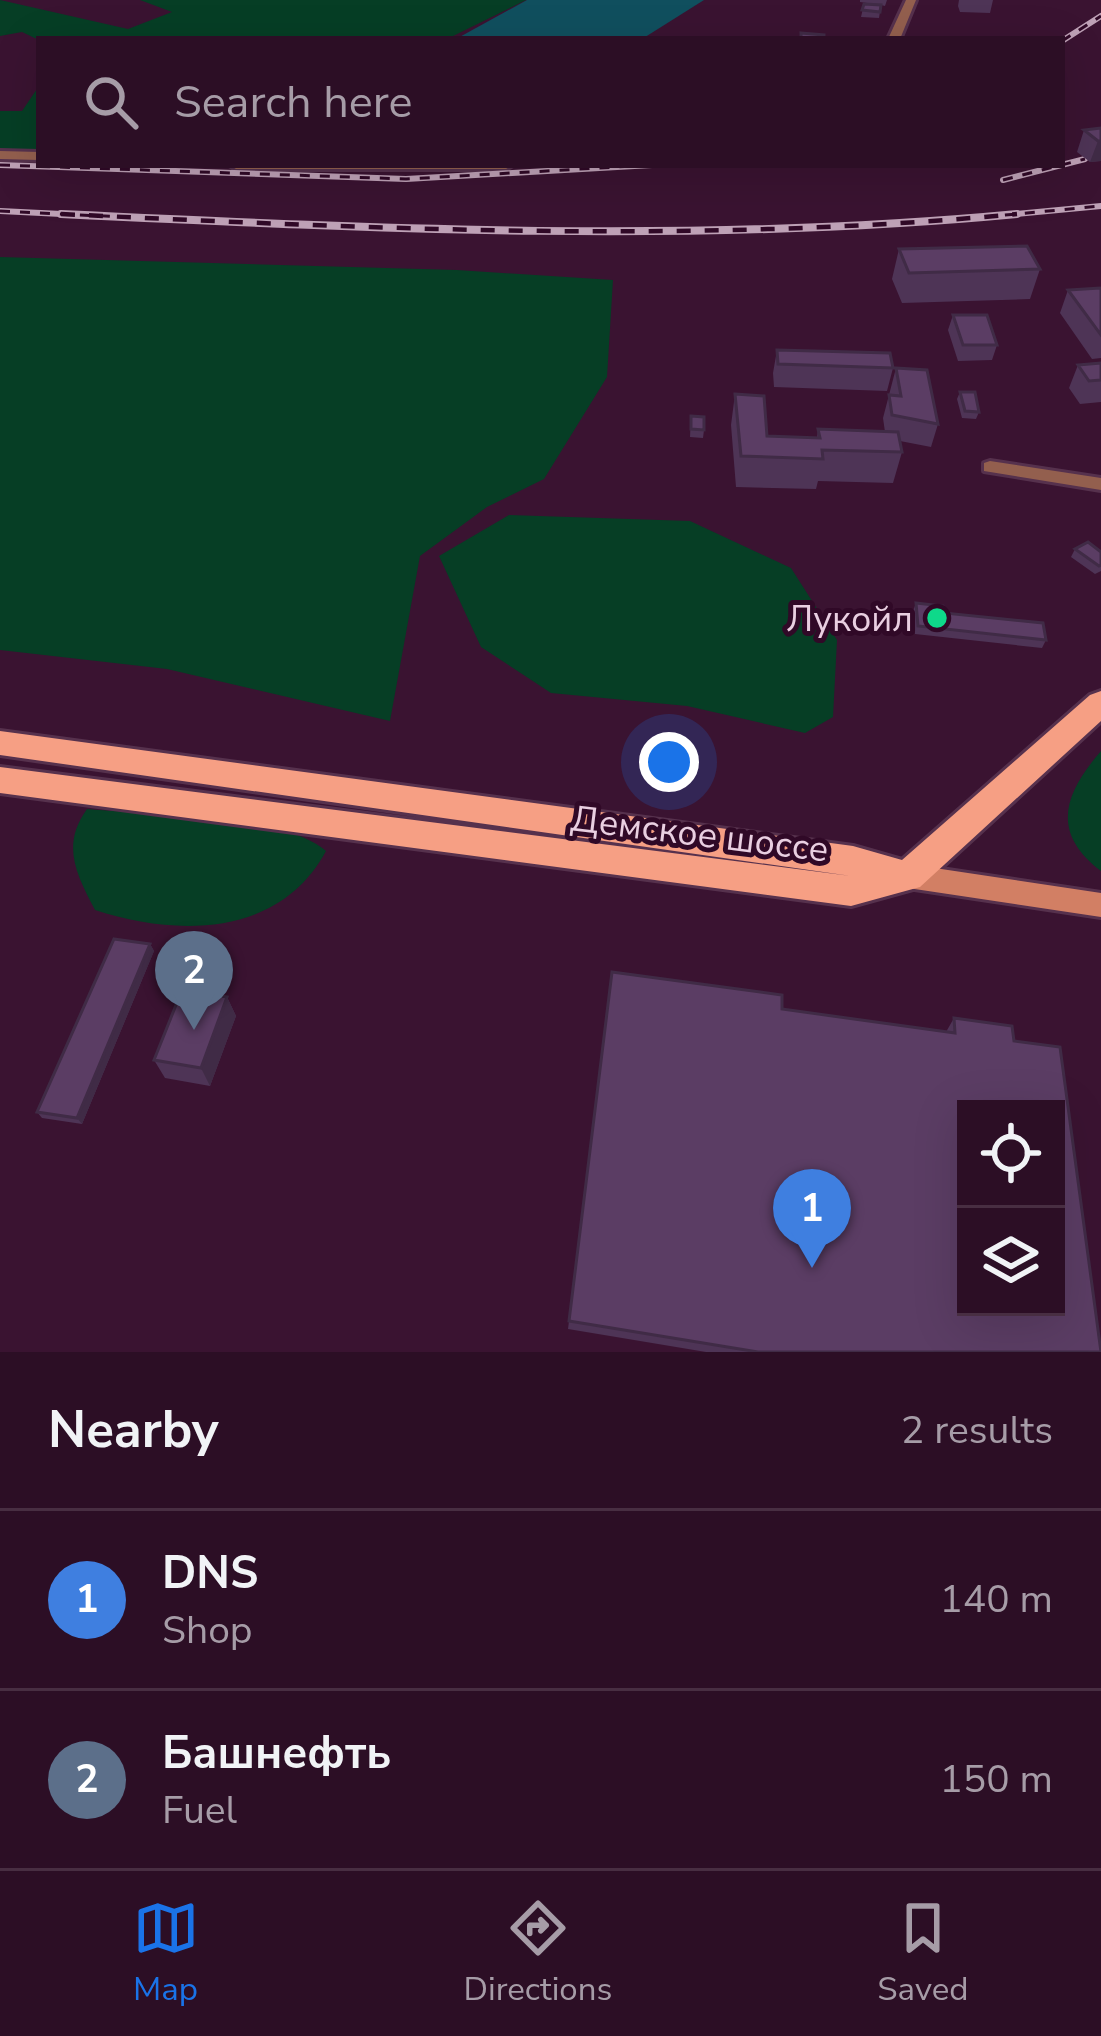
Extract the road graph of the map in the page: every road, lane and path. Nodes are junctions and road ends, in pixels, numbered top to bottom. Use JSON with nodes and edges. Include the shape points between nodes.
{"nodes":[{"id":1,"x":911,"y":0,"type":"edge"},
{"id":2,"x":895,"y":36,"type":"edge"},
{"id":3,"x":0,"y":155,"type":"edge"},
{"id":4,"x":36,"y":156,"type":"edge"},
{"id":5,"x":990,"y":466,"type":"dead end"},
{"id":6,"x":1101,"y":484,"type":"edge"},
{"id":7,"x":1101,"y":703,"type":"edge"},
{"id":8,"x":0,"y":743,"type":"edge"},
{"id":9,"x":0,"y":779,"type":"edge"},
{"id":10,"x":908,"y":875,"type":"junction"},
{"id":11,"x":1101,"y":905,"type":"edge"}],
"edges":[{"from":1,"to":2,"type":"street"},
{"from":3,"to":4,"type":"street"},
{"from":5,"to":6,"type":"street"},
{"from":7,"to":10,"type":"main road"},
{"from":8,"to":10,"type":"main road","name":"Демское шоссе"},
{"from":9,"to":10,"type":"main road","name":"Демское шоссе","via":[[851,891]]},
{"from":10,"to":11,"type":"main road"}]}
